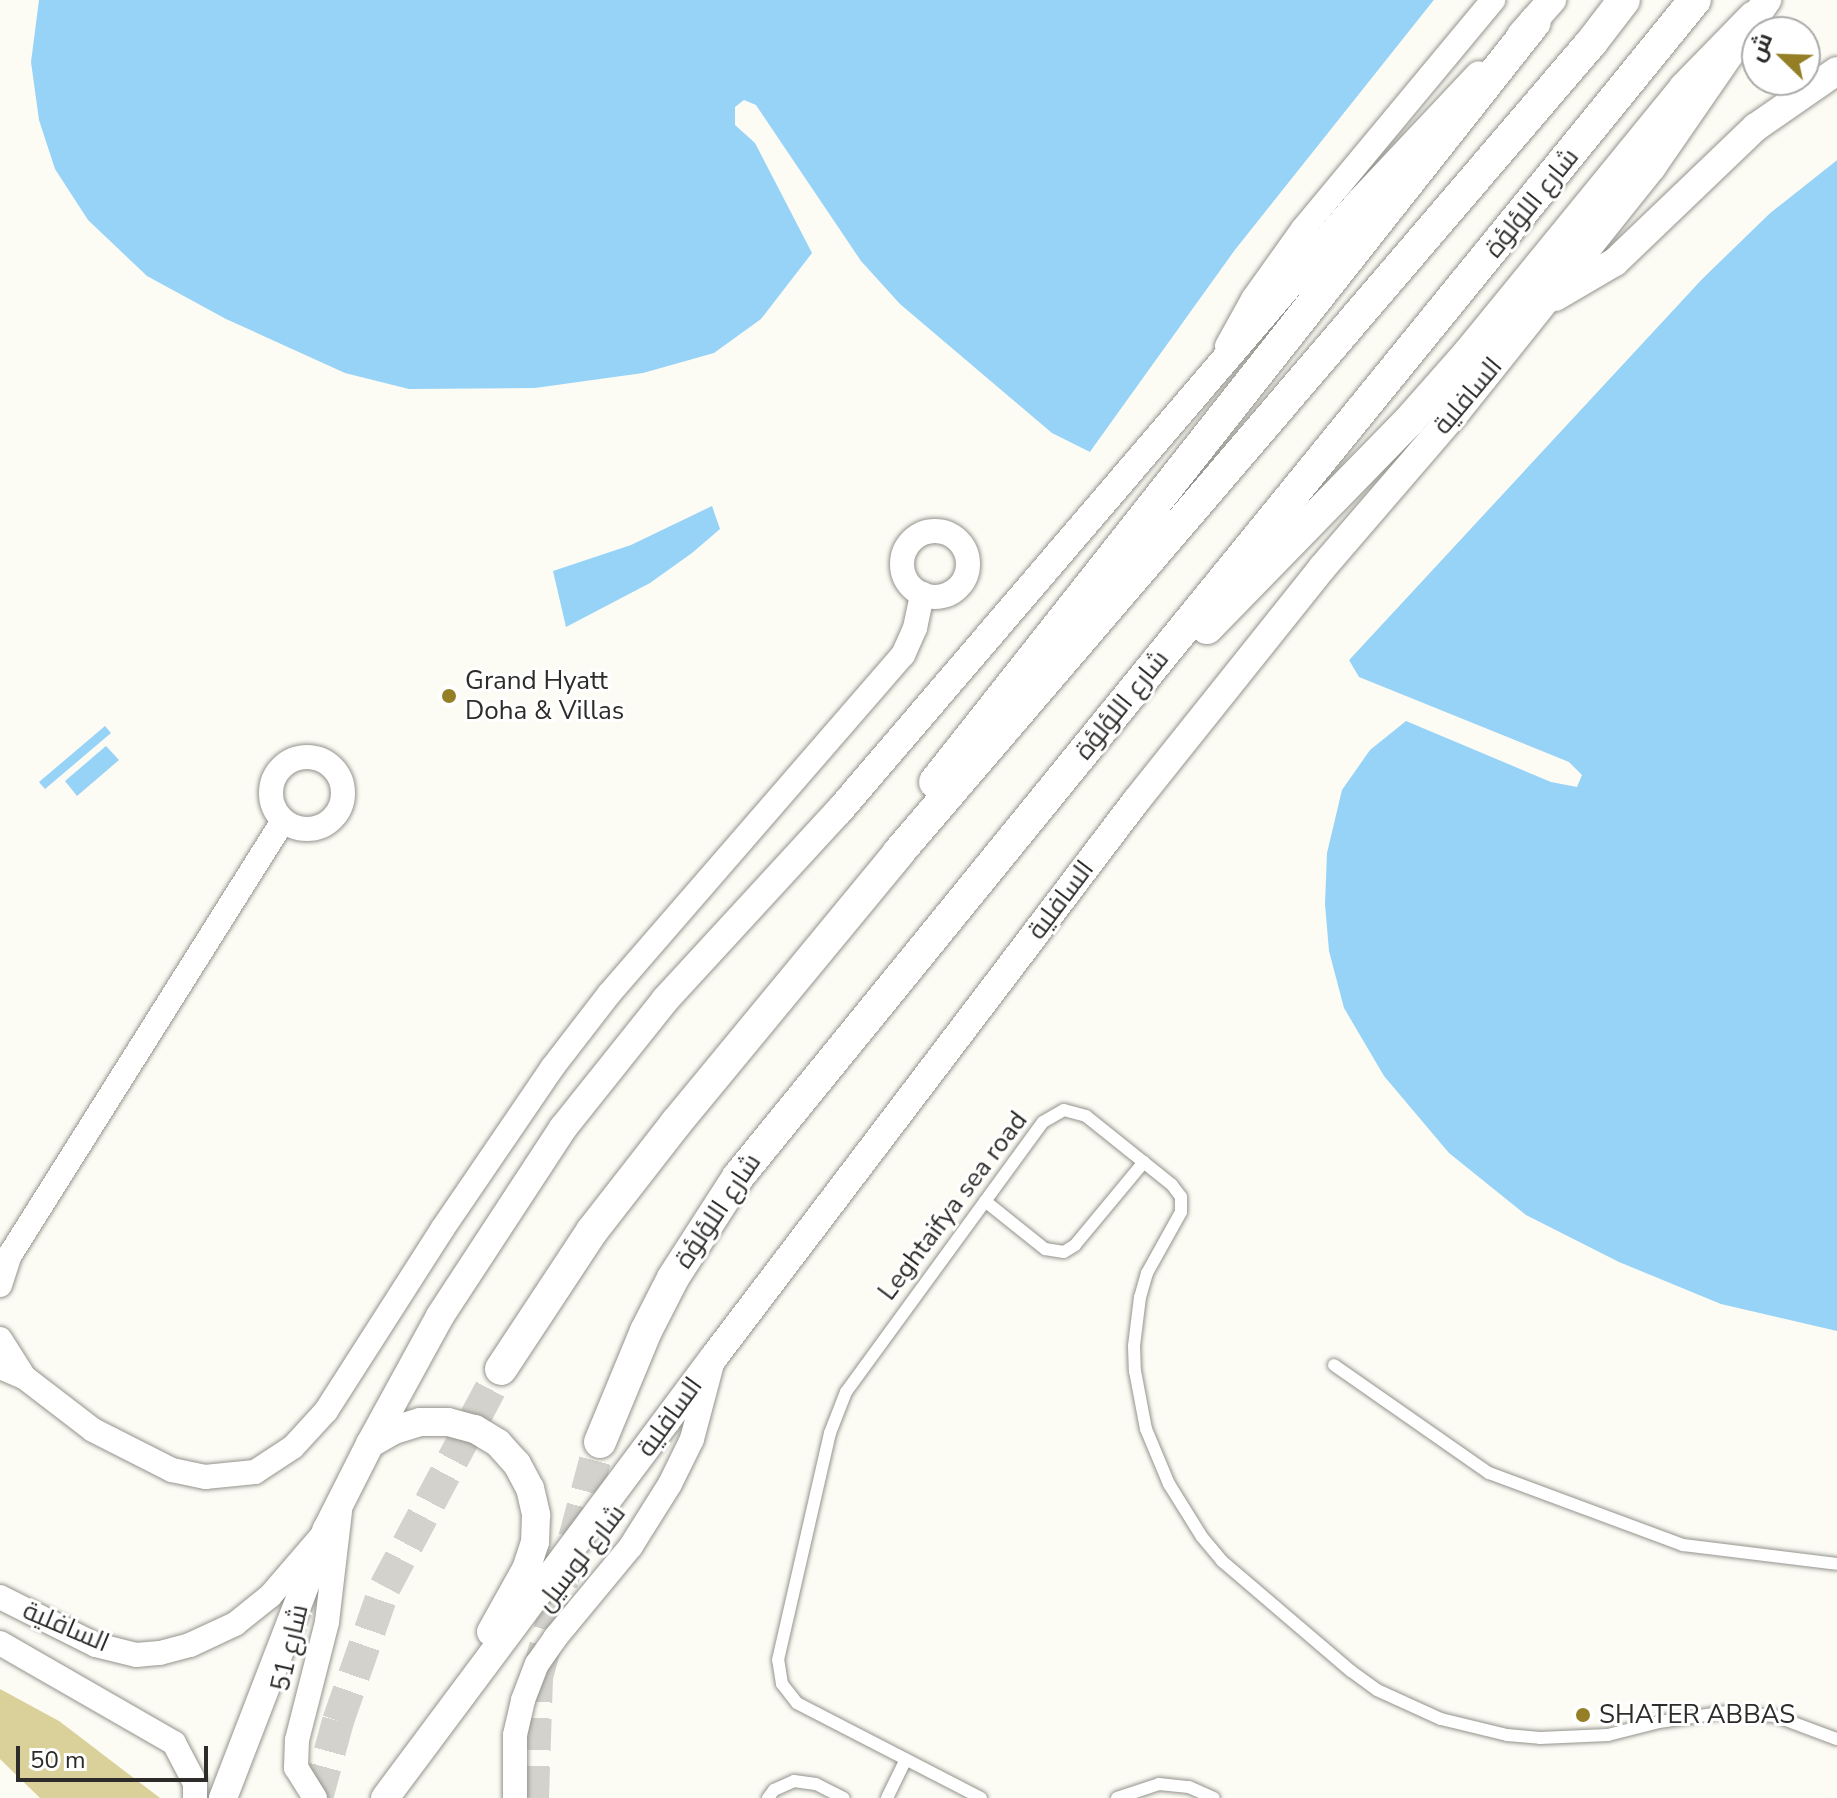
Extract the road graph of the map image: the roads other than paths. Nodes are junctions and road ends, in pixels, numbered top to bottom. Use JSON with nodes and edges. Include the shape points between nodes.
{"nodes":[{"id":1,"x":1493,"y":0,"type":"edge"},
{"id":2,"x":1624,"y":0,"type":"edge"},
{"id":3,"x":1695,"y":0,"type":"edge"},
{"id":4,"x":1760,"y":8,"type":"edge"},
{"id":5,"x":1544,"y":11,"type":"edge"},
{"id":6,"x":1837,"y":71,"type":"edge"},
{"id":7,"x":1547,"y":300,"type":"junction"},
{"id":8,"x":1213,"y":375,"type":"junction"},
{"id":9,"x":922,"y":594,"type":"dead end"},
{"id":10,"x":1052,"y":793,"type":"junction"},
{"id":11,"x":283,"y":821,"type":"dead end"},
{"id":12,"x":899,"y":852,"type":"junction"},
{"id":13,"x":1144,"y":1162,"type":"junction"},
{"id":14,"x":985,"y":1201,"type":"junction"},
{"id":15,"x":5,"y":1257,"type":"edge"},
{"id":16,"x":0,"y":1285,"type":"edge"},
{"id":17,"x":0,"y":1339,"type":"edge"},
{"id":18,"x":714,"y":1357,"type":"junction"},
{"id":19,"x":1334,"y":1365,"type":"dead end"},
{"id":20,"x":0,"y":1367,"type":"edge"},
{"id":21,"x":501,"y":1369,"type":"tunnel mouth"},
{"id":22,"x":24,"y":1377,"type":"junction"},
{"id":23,"x":600,"y":1442,"type":"tunnel mouth"},
{"id":24,"x":370,"y":1444,"type":"junction"},
{"id":25,"x":334,"y":1517,"type":"junction"},
{"id":26,"x":1837,"y":1564,"type":"edge"},
{"id":27,"x":0,"y":1597,"type":"edge"},
{"id":28,"x":0,"y":1643,"type":"edge"},
{"id":29,"x":444,"y":1717,"type":"junction"},
{"id":30,"x":1837,"y":1739,"type":"edge"},
{"id":31,"x":906,"y":1759,"type":"junction"},
{"id":32,"x":195,"y":1798,"type":"edge"},
{"id":33,"x":223,"y":1798,"type":"edge"},
{"id":34,"x":315,"y":1798,"type":"edge"},
{"id":35,"x":385,"y":1798,"type":"edge"},
{"id":36,"x":515,"y":1798,"type":"edge"},
{"id":37,"x":768,"y":1798,"type":"edge"},
{"id":38,"x":844,"y":1798,"type":"edge"},
{"id":39,"x":887,"y":1798,"type":"edge"},
{"id":40,"x":981,"y":1798,"type":"edge"},
{"id":41,"x":1117,"y":1798,"type":"edge"},
{"id":42,"x":1214,"y":1798,"type":"edge"}],
"edges":[{"from":1,"to":8,"type":"street","via":[[1286,252],[1253,299]]},
{"from":2,"to":12,"type":"main road"},
{"from":3,"to":10,"type":"main road","name":"شارع اللؤلؤة"},
{"from":4,"to":7,"type":"street","name":"السافلية","via":[[1652,167]]},
{"from":4,"to":10,"type":"main road","via":[[1685,88],[1409,421]]},
{"from":5,"to":8,"type":"street","name":"السافلية","via":[[1430,123]]},
{"from":5,"to":12,"type":"main road","via":[[957,752],[924,799]]},
{"from":6,"to":7,"type":"street","via":[[1756,127],[1615,262]]},
{"from":7,"to":18,"type":"street","name":"السافلية","via":[[1136,801]]},
{"from":8,"to":24,"type":"street","name":"السافلية","via":[[839,811],[610,1066],[479,1254]]},
{"from":9,"to":22,"type":"street","via":[[903,655],[609,994],[552,1068],[326,1411],[293,1447],[255,1472],[205,1477],[172,1470],[93,1430]]},
{"from":10,"to":23,"type":"main road","name":"شارع اللؤلؤة","via":[[738,1177],[673,1278]]},
{"from":11,"to":15,"type":"street"},
{"from":12,"to":21,"type":"main road","via":[[602,1219]]},
{"from":13,"to":14,"type":"lane","via":[[1064,1252],[1045,1249]]},
{"from":13,"to":14,"type":"lane","name":"Leghtaifya sea road","via":[[1079,1112],[1055,1111]]},
{"from":13,"to":30,"type":"lane","name":"Leghtaifya sea road","via":[[1177,1190],[1182,1204],[1140,1297],[1134,1346],[1139,1400],[1156,1457],[1184,1511],[1245,1584],[1377,1690],[1473,1728],[1575,1738],[1727,1712],[1775,1716]]},
{"from":14,"to":31,"type":"lane","name":"Leghtaifya sea road","via":[[869,1355],[837,1412],[778,1660],[782,1684],[797,1703]]},
{"from":15,"to":16,"type":"street"},
{"from":17,"to":22,"type":"street"},
{"from":18,"to":29,"type":"street","name":"السافلية"},
{"from":18,"to":36,"type":"street","name":"شارع لوسيل","via":[[692,1439],[670,1484],[631,1546],[537,1664],[515,1735]]},
{"from":19,"to":26,"type":"lane","via":[[1489,1473],[1683,1545]]},
{"from":20,"to":22,"type":"street"},
{"from":24,"to":25,"type":"street","name":"السافلية"},
{"from":24,"to":29,"type":"street","via":[[420,1422],[475,1429],[498,1443],[530,1488],[535,1542],[526,1569]]},
{"from":25,"to":27,"type":"street","name":"السافلية","via":[[270,1596],[235,1624],[160,1653],[136,1655],[96,1645]]},
{"from":25,"to":33,"type":"street","name":"السافلية"},
{"from":25,"to":34,"type":"street","name":"شارع 51","via":[[327,1622],[297,1740],[296,1768]]},
{"from":28,"to":32,"type":"street","name":"السافلية","via":[[174,1743],[195,1783]]},
{"from":29,"to":35,"type":"street","name":"السافلية"},
{"from":31,"to":39,"type":"lane"},
{"from":31,"to":40,"type":"lane","name":"Leghtaifya sea road"},
{"from":37,"to":38,"type":"lane","via":[[794,1781],[816,1784]]},
{"from":41,"to":42,"type":"lane","via":[[1159,1784],[1189,1787]]}]}
